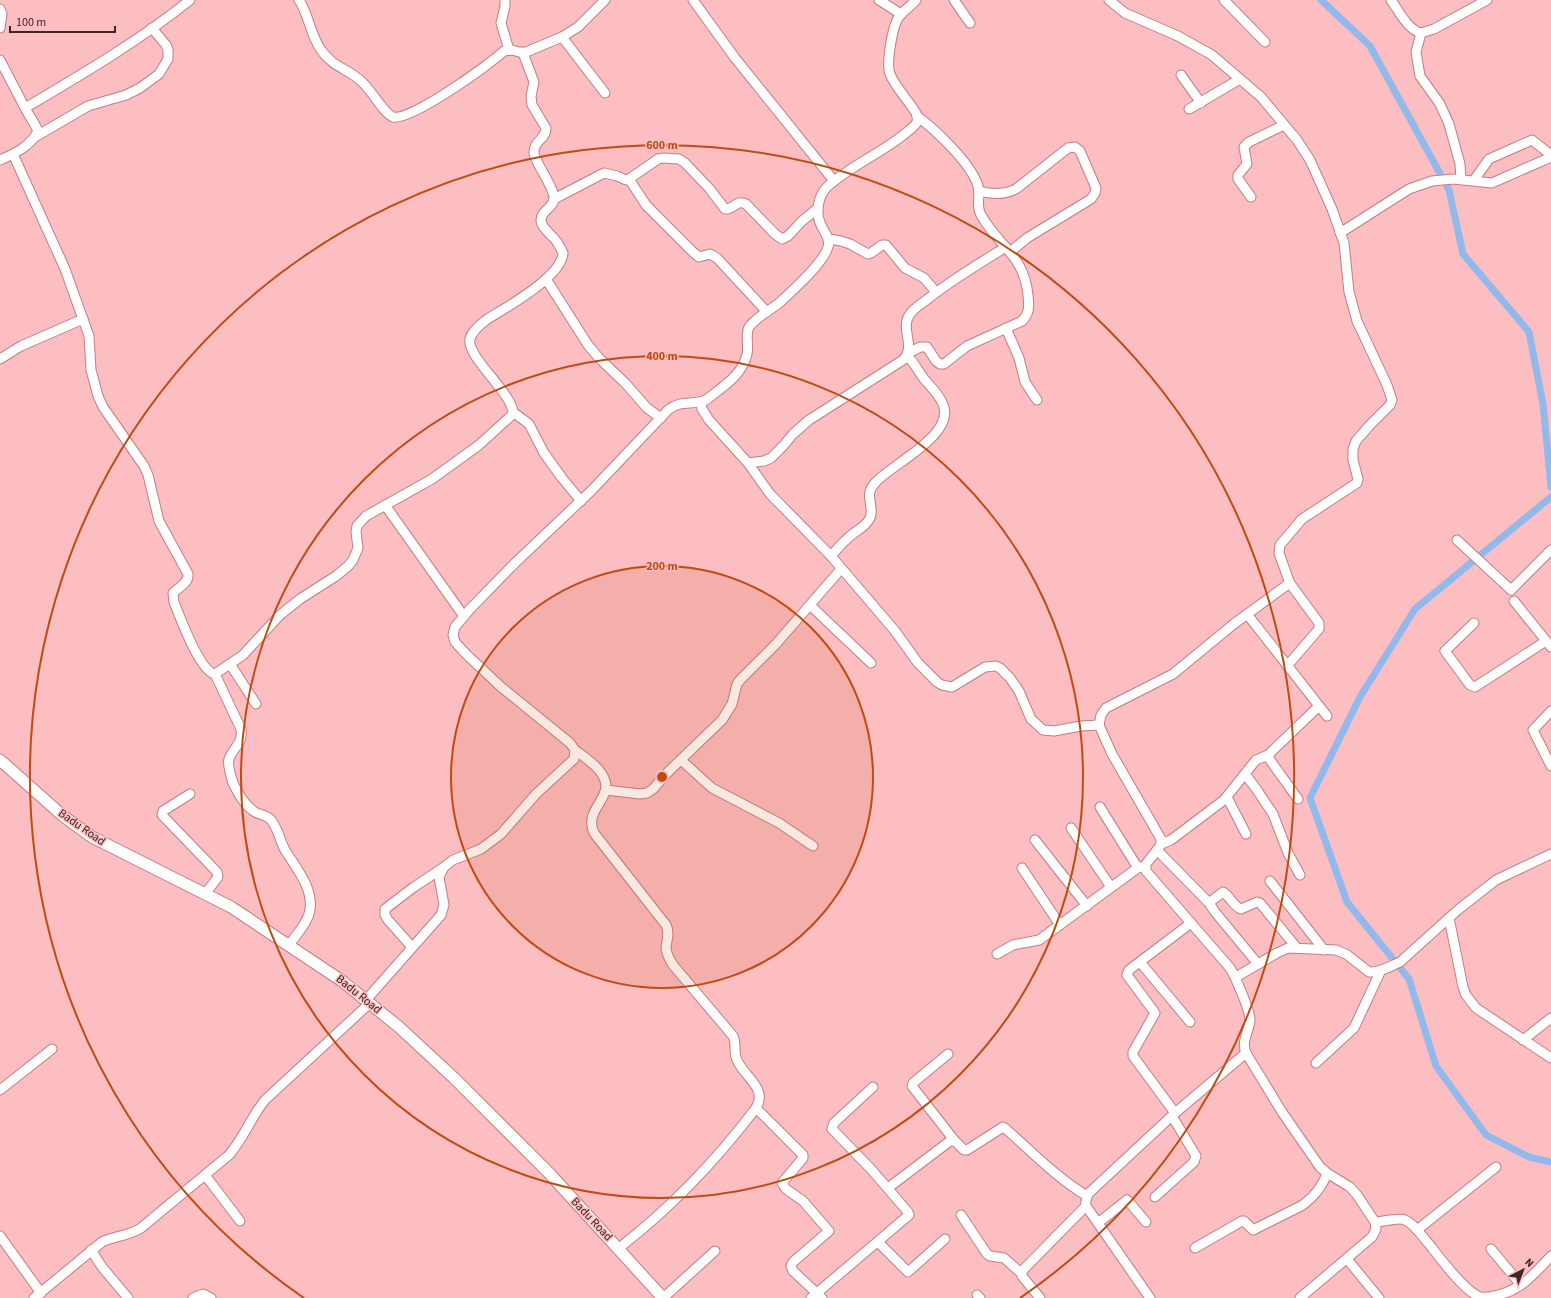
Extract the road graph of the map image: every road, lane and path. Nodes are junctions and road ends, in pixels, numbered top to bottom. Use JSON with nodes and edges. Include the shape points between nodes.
{"nodes":[{"id":1,"x":190,"y":0,"type":"edge"},
{"id":2,"x":299,"y":0,"type":"edge"},
{"id":3,"x":505,"y":0,"type":"edge"},
{"id":4,"x":605,"y":0,"type":"edge"},
{"id":5,"x":693,"y":0,"type":"edge"},
{"id":6,"x":879,"y":0,"type":"edge"},
{"id":7,"x":916,"y":0,"type":"edge"},
{"id":8,"x":954,"y":0,"type":"edge"},
{"id":9,"x":1224,"y":0,"type":"edge"},
{"id":10,"x":1391,"y":0,"type":"edge"},
{"id":11,"x":1487,"y":0,"type":"edge"},
{"id":12,"x":1112,"y":1,"type":"edge"},
{"id":13,"x":0,"y":9,"type":"edge"},
{"id":14,"x":901,"y":14,"type":"junction"},
{"id":15,"x":970,"y":23,"type":"dead end"},
{"id":16,"x":0,"y":28,"type":"edge"},
{"id":17,"x":152,"y":28,"type":"junction"},
{"id":18,"x":1421,"y":32,"type":"junction"},
{"id":19,"x":562,"y":37,"type":"junction"},
{"id":20,"x":1265,"y":42,"type":"dead end"},
{"id":21,"x":509,"y":50,"type":"junction"},
{"id":22,"x":523,"y":53,"type":"junction"},
{"id":23,"x":0,"y":60,"type":"edge"},
{"id":24,"x":1181,"y":75,"type":"dead end"},
{"id":25,"x":1240,"y":79,"type":"junction"},
{"id":26,"x":605,"y":93,"type":"dead end"},
{"id":27,"x":1201,"y":102,"type":"junction"},
{"id":28,"x":25,"y":108,"type":"junction"},
{"id":29,"x":1189,"y":109,"type":"dead end"},
{"id":30,"x":918,"y":117,"type":"junction"},
{"id":31,"x":1284,"y":125,"type":"junction"},
{"id":32,"x":35,"y":137,"type":"junction"},
{"id":33,"x":13,"y":154,"type":"junction"},
{"id":34,"x":1551,"y":156,"type":"edge"},
{"id":35,"x":0,"y":160,"type":"edge"},
{"id":36,"x":629,"y":179,"type":"junction"},
{"id":37,"x":1457,"y":179,"type":"junction"},
{"id":38,"x":1474,"y":180,"type":"junction"},
{"id":39,"x":834,"y":181,"type":"junction"},
{"id":40,"x":979,"y":191,"type":"junction"},
{"id":41,"x":1251,"y":197,"type":"dead end"},
{"id":42,"x":554,"y":199,"type":"junction"},
{"id":43,"x":818,"y":208,"type":"junction"},
{"id":44,"x":1340,"y":233,"type":"junction"},
{"id":45,"x":829,"y":239,"type":"junction"},
{"id":46,"x":1008,"y":250,"type":"junction"},
{"id":47,"x":546,"y":279,"type":"junction"},
{"id":48,"x":936,"y":292,"type":"junction"},
{"id":49,"x":767,"y":312,"type":"junction"},
{"id":50,"x":83,"y":320,"type":"junction"},
{"id":51,"x":1006,"y":328,"type":"junction"},
{"id":52,"x":907,"y":355,"type":"junction"},
{"id":53,"x":0,"y":359,"type":"edge"},
{"id":54,"x":1037,"y":400,"type":"dead end"},
{"id":55,"x":701,"y":402,"type":"junction"},
{"id":56,"x":513,"y":412,"type":"junction"},
{"id":57,"x":660,"y":418,"type":"junction"},
{"id":58,"x":748,"y":463,"type":"junction"},
{"id":59,"x":581,"y":501,"type":"junction"},
{"id":60,"x":385,"y":505,"type":"junction"},
{"id":61,"x":1457,"y":540,"type":"dead end"},
{"id":62,"x":1551,"y":550,"type":"edge"},
{"id":63,"x":831,"y":556,"type":"junction"},
{"id":64,"x":841,"y":569,"type":"junction"},
{"id":65,"x":1289,"y":582,"type":"junction"},
{"id":66,"x":1514,"y":600,"type":"dead end"},
{"id":67,"x":811,"y":606,"type":"junction"},
{"id":68,"x":1247,"y":614,"type":"junction"},
{"id":69,"x":463,"y":615,"type":"junction"},
{"id":70,"x":1474,"y":624,"type":"dead end"},
{"id":71,"x":1549,"y":644,"type":"edge"},
{"id":72,"x":871,"y":663,"type":"dead end"},
{"id":73,"x":230,"y":664,"type":"junction"},
{"id":74,"x":1287,"y":666,"type":"junction"},
{"id":75,"x":215,"y":674,"type":"junction"},
{"id":76,"x":256,"y":704,"type":"dead end"},
{"id":77,"x":1319,"y":706,"type":"junction"},
{"id":78,"x":1551,"y":711,"type":"edge"},
{"id":79,"x":1326,"y":716,"type":"dead end"},
{"id":80,"x":1098,"y":725,"type":"junction"},
{"id":81,"x":575,"y":750,"type":"junction"},
{"id":82,"x":1268,"y":755,"type":"junction"},
{"id":83,"x":0,"y":760,"type":"edge"},
{"id":84,"x":681,"y":760,"type":"junction"},
{"id":85,"x":1551,"y":766,"type":"edge"},
{"id":86,"x":1245,"y":774,"type":"junction"},
{"id":87,"x":606,"y":790,"type":"junction"},
{"id":88,"x":190,"y":794,"type":"dead end"},
{"id":89,"x":1227,"y":797,"type":"junction"},
{"id":90,"x":1298,"y":799,"type":"dead end"},
{"id":91,"x":1100,"y":806,"type":"dead end"},
{"id":92,"x":1071,"y":828,"type":"dead end"},
{"id":93,"x":1246,"y":834,"type":"dead end"},
{"id":94,"x":1035,"y":840,"type":"dead end"},
{"id":95,"x":813,"y":846,"type":"dead end"},
{"id":96,"x":1159,"y":847,"type":"junction"},
{"id":97,"x":1551,"y":854,"type":"edge"},
{"id":98,"x":444,"y":867,"type":"junction"},
{"id":99,"x":1142,"y":867,"type":"junction"},
{"id":100,"x":1022,"y":868,"type":"dead end"},
{"id":101,"x":1300,"y":876,"type":"dead end"},
{"id":102,"x":1270,"y":881,"type":"dead end"},
{"id":103,"x":1111,"y":887,"type":"junction"},
{"id":104,"x":205,"y":894,"type":"junction"},
{"id":105,"x":1208,"y":903,"type":"junction"},
{"id":106,"x":1087,"y":906,"type":"junction"},
{"id":107,"x":1449,"y":918,"type":"junction"},
{"id":108,"x":1191,"y":923,"type":"junction"},
{"id":109,"x":1060,"y":925,"type":"junction"},
{"id":110,"x":289,"y":945,"type":"junction"},
{"id":111,"x":412,"y":947,"type":"junction"},
{"id":112,"x":1297,"y":948,"type":"junction"},
{"id":113,"x":1324,"y":950,"type":"junction"},
{"id":114,"x":997,"y":954,"type":"dead end"},
{"id":115,"x":1140,"y":962,"type":"junction"},
{"id":116,"x":1258,"y":964,"type":"junction"},
{"id":117,"x":1385,"y":968,"type":"junction"},
{"id":118,"x":1236,"y":977,"type":"junction"},
{"id":119,"x":368,"y":1002,"type":"junction"},
{"id":120,"x":1551,"y":1018,"type":"edge"},
{"id":121,"x":1190,"y":1022,"type":"dead end"},
{"id":122,"x":1523,"y":1040,"type":"junction"},
{"id":123,"x":52,"y":1049,"type":"dead end"},
{"id":124,"x":1246,"y":1053,"type":"junction"},
{"id":125,"x":948,"y":1054,"type":"dead end"},
{"id":126,"x":1551,"y":1058,"type":"edge"},
{"id":127,"x":1316,"y":1063,"type":"dead end"},
{"id":128,"x":873,"y":1087,"type":"dead end"},
{"id":129,"x":0,"y":1090,"type":"edge"},
{"id":130,"x":756,"y":1108,"type":"junction"},
{"id":131,"x":1173,"y":1114,"type":"junction"},
{"id":132,"x":954,"y":1140,"type":"junction"},
{"id":133,"x":1496,"y":1167,"type":"dead end"},
{"id":134,"x":1327,"y":1173,"type":"junction"},
{"id":135,"x":204,"y":1175,"type":"junction"},
{"id":136,"x":888,"y":1188,"type":"junction"},
{"id":137,"x":1155,"y":1197,"type":"dead end"},
{"id":138,"x":1086,"y":1201,"type":"junction"},
{"id":139,"x":961,"y":1215,"type":"dead end"},
{"id":140,"x":240,"y":1221,"type":"dead end"},
{"id":141,"x":1146,"y":1222,"type":"dead end"},
{"id":142,"x":1375,"y":1222,"type":"junction"},
{"id":143,"x":1098,"y":1223,"type":"junction"},
{"id":144,"x":1417,"y":1230,"type":"junction"},
{"id":145,"x":0,"y":1236,"type":"edge"},
{"id":146,"x":945,"y":1239,"type":"dead end"},
{"id":147,"x":878,"y":1242,"type":"junction"},
{"id":148,"x":619,"y":1248,"type":"junction"},
{"id":149,"x":1195,"y":1248,"type":"dead end"},
{"id":150,"x":1491,"y":1249,"type":"dead end"},
{"id":151,"x":91,"y":1250,"type":"junction"},
{"id":152,"x":715,"y":1251,"type":"dead end"},
{"id":153,"x":1551,"y":1256,"type":"edge"},
{"id":154,"x":1347,"y":1259,"type":"junction"},
{"id":155,"x":1021,"y":1273,"type":"junction"},
{"id":156,"x":1521,"y":1285,"type":"junction"},
{"id":157,"x":37,"y":1295,"type":"edge"},
{"id":158,"x":817,"y":1296,"type":"edge"},
{"id":159,"x":128,"y":1298,"type":"edge"},
{"id":160,"x":194,"y":1298,"type":"edge"},
{"id":161,"x":211,"y":1298,"type":"edge"},
{"id":162,"x":663,"y":1298,"type":"edge"},
{"id":163,"x":1040,"y":1298,"type":"edge"},
{"id":164,"x":1150,"y":1298,"type":"edge"},
{"id":165,"x":1300,"y":1298,"type":"edge"},
{"id":166,"x":1379,"y":1298,"type":"edge"}],
"edges":[{"from":1,"to":17,"type":"street"},
{"from":2,"to":21,"type":"street","via":[[312,34],[326,56],[336,66],[360,79],[386,113],[393,116],[400,117],[409,113],[453,89],[504,51]]},
{"from":3,"to":21,"type":"street","via":[[501,23]]},
{"from":4,"to":19,"type":"street","via":[[578,27]]},
{"from":5,"to":39,"type":"street","via":[[735,58]]},
{"from":6,"to":14,"type":"street"},
{"from":7,"to":14,"type":"street"},
{"from":8,"to":15,"type":"street"},
{"from":9,"to":20,"type":"street"},
{"from":10,"to":18,"type":"street","via":[[1412,29]]},
{"from":11,"to":18,"type":"street","via":[[1434,29]]},
{"from":12,"to":25,"type":"street","via":[[1125,13],[1178,36],[1212,55]]},
{"from":13,"to":16,"type":"street"},
{"from":14,"to":30,"type":"street","via":[[893,33],[888,57],[889,70]]},
{"from":17,"to":28,"type":"street"},
{"from":17,"to":32,"type":"street","via":[[168,50],[168,59],[159,74],[140,88],[126,95],[88,106]]},
{"from":18,"to":37,"type":"street","via":[[1416,52],[1420,76],[1440,104],[1449,124],[1460,164]]},
{"from":19,"to":22,"type":"street"},
{"from":19,"to":26,"type":"street"},
{"from":21,"to":22,"type":"street"},
{"from":22,"to":42,"type":"street","via":[[534,82],[532,105],[546,128],[544,135],[535,144],[534,154]]},
{"from":23,"to":28,"type":"street"},
{"from":24,"to":27,"type":"street"},
{"from":25,"to":27,"type":"street"},
{"from":25,"to":31,"type":"street","via":[[1261,97]]},
{"from":27,"to":29,"type":"street"},
{"from":28,"to":32,"type":"street","via":[[30,120],[36,125],[38,131]]},
{"from":30,"to":39,"type":"street","via":[[917,122],[906,133]]},
{"from":30,"to":40,"type":"street","via":[[934,129],[958,156],[978,183]]},
{"from":31,"to":41,"type":"street","via":[[1244,147],[1247,164],[1238,175],[1238,179]]},
{"from":31,"to":44,"type":"street","via":[[1310,160]]},
{"from":32,"to":33,"type":"street"},
{"from":33,"to":35,"type":"street"},
{"from":33,"to":50,"type":"street","via":[[64,269]]},
{"from":34,"to":38,"type":"street","via":[[1492,183]]},
{"from":34,"to":38,"type":"street","via":[[1532,140],[1489,159]]},
{"from":36,"to":42,"type":"street","via":[[604,174]]},
{"from":36,"to":43,"type":"street","via":[[658,159],[679,159],[709,188],[724,209],[731,208],[738,202],[746,204],[782,239]]},
{"from":36,"to":49,"type":"street","via":[[646,205],[693,252],[699,257],[710,254],[718,258]]},
{"from":37,"to":38,"type":"street"},
{"from":37,"to":44,"type":"street","via":[[1432,181],[1409,189]]},
{"from":39,"to":43,"type":"street","via":[[823,192]]},
{"from":40,"to":46,"type":"street","via":[[977,203],[981,215]]},
{"from":40,"to":46,"type":"street","via":[[989,194],[1010,192],[1070,147],[1080,151],[1096,188],[1091,199]]},
{"from":42,"to":47,"type":"street","via":[[541,220],[560,247],[563,258]]},
{"from":43,"to":45,"type":"street","via":[[820,224]]},
{"from":44,"to":65,"type":"street","via":[[1344,243],[1349,292],[1357,321],[1392,400],[1356,441],[1352,460],[1358,479],[1356,483],[1302,519],[1280,545],[1278,553]]},
{"from":45,"to":48,"type":"street","via":[[846,242],[868,254],[882,245],[886,246],[905,268],[924,278]]},
{"from":45,"to":49,"type":"street","via":[[829,247],[815,267]]},
{"from":46,"to":48,"type":"street"},
{"from":46,"to":51,"type":"street","via":[[1025,277],[1029,311],[1022,320]]},
{"from":47,"to":56,"type":"street","via":[[486,320],[470,338],[474,352],[510,403]]},
{"from":47,"to":57,"type":"street","via":[[588,345],[647,408]]},
{"from":48,"to":52,"type":"street","via":[[908,318],[907,337],[910,348]]},
{"from":49,"to":55,"type":"street","via":[[752,323],[747,332],[747,355],[742,368],[724,386]]},
{"from":50,"to":53,"type":"street","via":[[20,346]]},
{"from":50,"to":75,"type":"street","via":[[89,336],[92,370],[98,396],[144,466],[159,521],[188,574],[186,581],[173,593],[174,602],[196,653],[207,671]]},
{"from":51,"to":52,"type":"street","via":[[967,346],[944,364],[936,361],[927,346]]},
{"from":51,"to":54,"type":"street","via":[[1020,358],[1025,382]]},
{"from":52,"to":58,"type":"street","via":[[809,420],[772,458]]},
{"from":52,"to":63,"type":"street","via":[[943,403],[943,421],[931,438],[873,485],[869,491],[870,518]]},
{"from":55,"to":57,"type":"street","via":[[679,403]]},
{"from":55,"to":58,"type":"street","via":[[709,420]]},
{"from":56,"to":59,"type":"street","via":[[529,424],[544,453]]},
{"from":56,"to":60,"type":"street","via":[[511,417],[479,445],[432,478]]},
{"from":57,"to":59,"type":"street"},
{"from":58,"to":63,"type":"street","via":[[770,494]]},
{"from":59,"to":69,"type":"street"},
{"from":60,"to":69,"type":"street"},
{"from":60,"to":73,"type":"street","via":[[366,516],[357,526],[358,548],[348,566],[280,615],[243,655]]},
{"from":61,"to":62,"type":"street","via":[[1511,590]]},
{"from":63,"to":64,"type":"street"},
{"from":64,"to":67,"type":"street"},
{"from":64,"to":80,"type":"street","via":[[895,631],[918,663],[942,685],[957,685],[985,667],[996,666],[1010,678],[1019,691],[1031,719],[1043,730]]},
{"from":65,"to":68,"type":"street"},
{"from":65,"to":74,"type":"street","via":[[1320,626]]},
{"from":66,"to":71,"type":"street"},
{"from":67,"to":72,"type":"street"},
{"from":67,"to":84,"type":"street","via":[[740,680],[728,712]]},
{"from":68,"to":74,"type":"street"},
{"from":68,"to":80,"type":"street","via":[[1173,674],[1106,708]]},
{"from":69,"to":81,"type":"street","via":[[455,627],[455,642],[500,686],[570,743]]},
{"from":70,"to":71,"type":"street","via":[[1445,651],[1475,688]]},
{"from":73,"to":75,"type":"street"},
{"from":73,"to":76,"type":"street"},
{"from":74,"to":77,"type":"street"},
{"from":75,"to":110,"type":"street","via":[[241,729],[240,741],[229,759],[233,782],[249,808],[270,819],[309,895],[309,914]]},
{"from":77,"to":79,"type":"street"},
{"from":77,"to":82,"type":"street"},
{"from":78,"to":85,"type":"street","via":[[1533,730]]},
{"from":80,"to":96,"type":"street","via":[[1161,839]]},
{"from":81,"to":87,"type":"street","via":[[600,770]]},
{"from":81,"to":98,"type":"street","via":[[572,762],[536,794],[501,834],[481,849],[453,860]]},
{"from":82,"to":86,"type":"street","via":[[1257,759]]},
{"from":82,"to":90,"type":"street"},
{"from":83,"to":104,"type":"main road","name":"Badu Road","via":[[62,816],[84,831],[118,851]]},
{"from":84,"to":87,"type":"street","via":[[647,793]]},
{"from":84,"to":95,"type":"street","via":[[712,788],[779,823]]},
{"from":86,"to":89,"type":"street"},
{"from":86,"to":101,"type":"street","via":[[1273,814]]},
{"from":87,"to":130,"type":"street","via":[[592,816],[591,826],[594,833],[666,925],[667,952],[673,965],[733,1036],[739,1065],[760,1094]]},
{"from":88,"to":104,"type":"street","via":[[162,815],[217,872],[218,877]]},
{"from":89,"to":93,"type":"street"},
{"from":89,"to":96,"type":"street"},
{"from":91,"to":99,"type":"street"},
{"from":92,"to":103,"type":"street"},
{"from":94,"to":106,"type":"street"},
{"from":96,"to":99,"type":"street"},
{"from":96,"to":105,"type":"street"},
{"from":97,"to":107,"type":"street","via":[[1500,877]]},
{"from":98,"to":111,"type":"street","via":[[440,877],[443,910],[438,920]]},
{"from":98,"to":111,"type":"street","via":[[385,909],[388,920]]},
{"from":99,"to":103,"type":"street"},
{"from":99,"to":108,"type":"street"},
{"from":100,"to":109,"type":"street"},
{"from":102,"to":113,"type":"street"},
{"from":103,"to":106,"type":"street"},
{"from":104,"to":110,"type":"main road","name":"Badu Road","via":[[231,907]]},
{"from":105,"to":112,"type":"street","via":[[1223,892],[1241,909],[1260,903]]},
{"from":105,"to":116,"type":"street"},
{"from":106,"to":109,"type":"street"},
{"from":107,"to":117,"type":"street","via":[[1400,962]]},
{"from":107,"to":122,"type":"street","via":[[1466,995],[1476,1008]]},
{"from":108,"to":115,"type":"street"},
{"from":108,"to":118,"type":"street"},
{"from":109,"to":114,"type":"street","via":[[1039,940],[1014,944]]},
{"from":110,"to":119,"type":"main road","name":"Badu Road","via":[[328,970]]},
{"from":111,"to":119,"type":"street"},
{"from":112,"to":113,"type":"street"},
{"from":112,"to":116,"type":"street","via":[[1284,949]]},
{"from":113,"to":117,"type":"street","via":[[1343,952],[1369,972]]},
{"from":115,"to":121,"type":"street"},
{"from":115,"to":131,"type":"street","via":[[1129,970],[1127,975],[1156,1013],[1133,1056]]},
{"from":116,"to":118,"type":"street"},
{"from":117,"to":127,"type":"street","via":[[1354,1028]]},
{"from":118,"to":124,"type":"street","via":[[1250,1019],[1244,1043]]},
{"from":119,"to":135,"type":"street","via":[[265,1100],[237,1146]]},
{"from":119,"to":148,"type":"main road","name":"Badu Road","via":[[454,1078],[549,1173]]},
{"from":120,"to":122,"type":"street"},
{"from":122,"to":126,"type":"street"},
{"from":123,"to":129,"type":"street"},
{"from":124,"to":131,"type":"street"},
{"from":124,"to":134,"type":"street","via":[[1282,1112],[1320,1167]]},
{"from":125,"to":132,"type":"street","via":[[912,1086]]},
{"from":128,"to":136,"type":"street","via":[[834,1123],[832,1129]]},
{"from":130,"to":148,"type":"street","via":[[685,1191]]},
{"from":130,"to":158,"type":"street","via":[[803,1155],[782,1183],[804,1202],[829,1231],[791,1266]]},
{"from":131,"to":137,"type":"street","via":[[1196,1156],[1194,1162]]},
{"from":131,"to":138,"type":"street","via":[[1089,1193]]},
{"from":132,"to":136,"type":"street"},
{"from":132,"to":138,"type":"street","via":[[967,1150],[1005,1128]]},
{"from":133,"to":144,"type":"street"},
{"from":134,"to":142,"type":"street","via":[[1354,1191]]},
{"from":134,"to":149,"type":"street","via":[[1324,1182],[1301,1206],[1253,1230],[1242,1221]]},
{"from":135,"to":140,"type":"street"},
{"from":135,"to":151,"type":"street","via":[[135,1232],[109,1238]]},
{"from":136,"to":147,"type":"street","via":[[909,1215]]},
{"from":138,"to":143,"type":"street"},
{"from":138,"to":155,"type":"street"},
{"from":139,"to":155,"type":"street","via":[[987,1254],[1004,1258]]},
{"from":141,"to":143,"type":"street","via":[[1127,1200]]},
{"from":142,"to":144,"type":"street","via":[[1403,1219]]},
{"from":142,"to":154,"type":"street","via":[[1376,1229],[1372,1238]]},
{"from":143,"to":164,"type":"street"},
{"from":144,"to":156,"type":"street","via":[[1457,1278],[1478,1297],[1487,1298],[1509,1293]]},
{"from":145,"to":157,"type":"street"},
{"from":146,"to":147,"type":"street","via":[[908,1272]]},
{"from":147,"to":158,"type":"street"},
{"from":148,"to":162,"type":"main road","name":"Badu Road"},
{"from":150,"to":156,"type":"street"},
{"from":151,"to":157,"type":"street"},
{"from":151,"to":159,"type":"street"},
{"from":152,"to":162,"type":"street"},
{"from":153,"to":156,"type":"street"},
{"from":154,"to":165,"type":"street"},
{"from":154,"to":166,"type":"street"},
{"from":155,"to":163,"type":"street"},
{"from":160,"to":161,"type":"street","via":[[203,1294]]}]}
